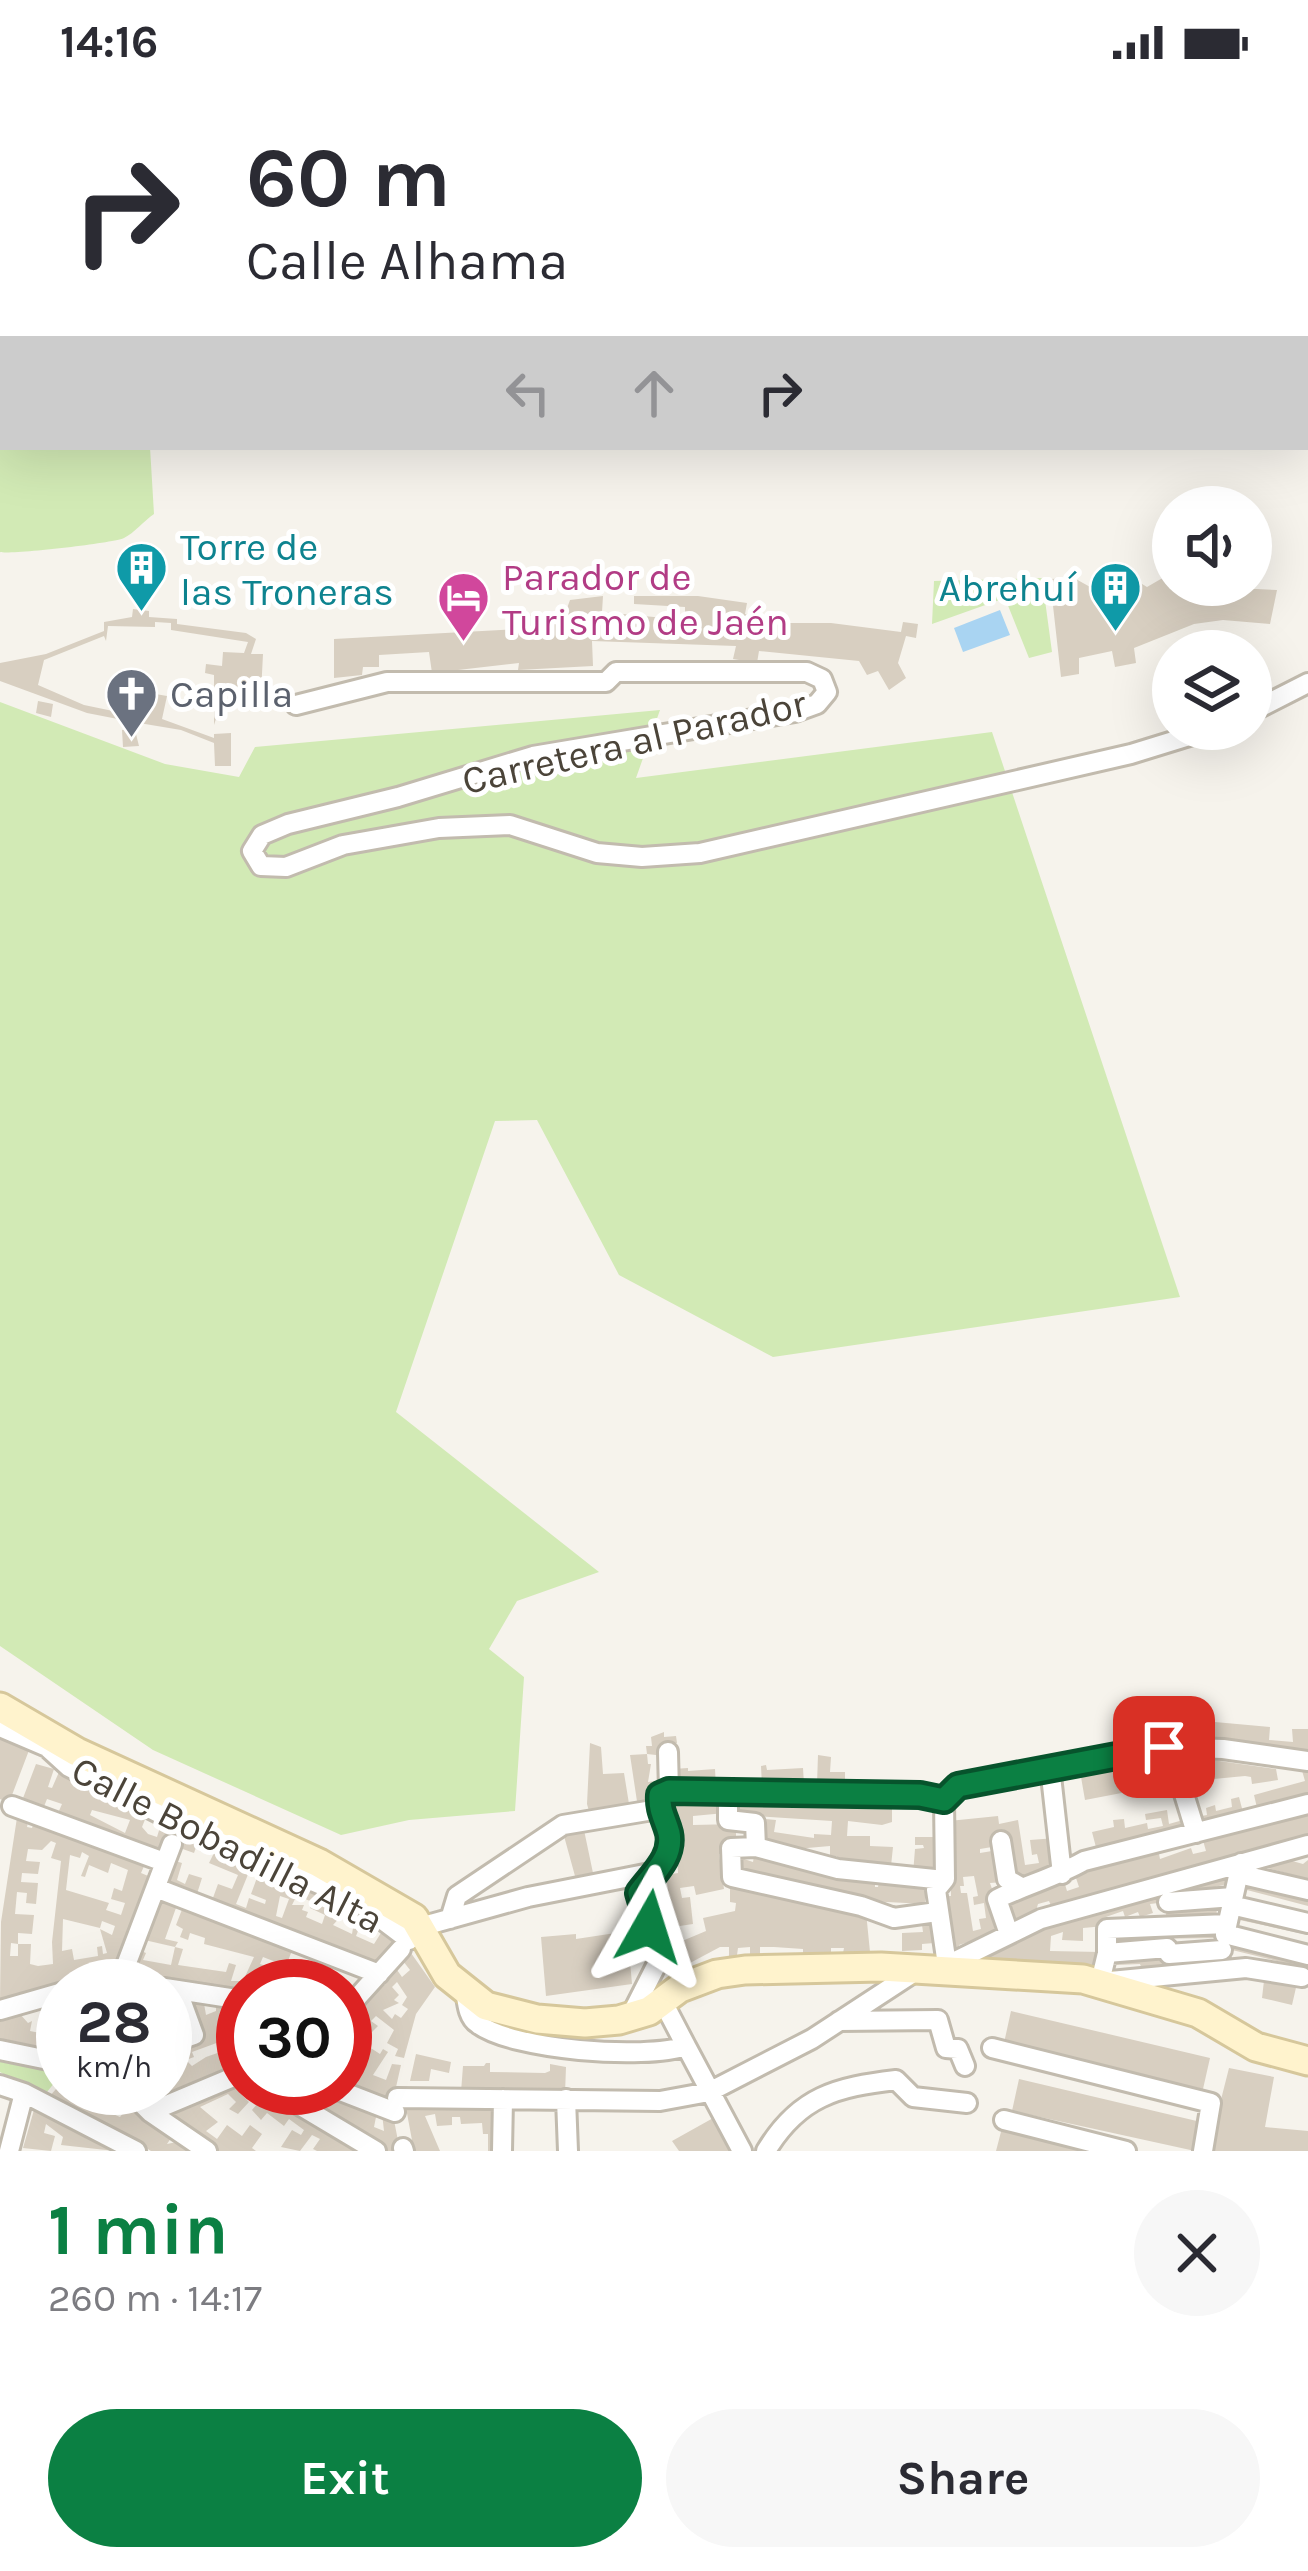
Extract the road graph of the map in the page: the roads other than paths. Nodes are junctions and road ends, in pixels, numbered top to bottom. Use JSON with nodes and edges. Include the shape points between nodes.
{"nodes":[{"id":1,"x":1308,"y":682,"type":"edge"},
{"id":2,"x":1272,"y":701,"type":"edge"},
{"id":3,"x":296,"y":705,"type":"dead end"},
{"id":4,"x":1152,"y":748,"type":"edge"},
{"id":5,"x":0,"y":1707,"type":"edge"},
{"id":6,"x":0,"y":1727,"type":"edge"},
{"id":7,"x":1177,"y":1748,"type":"junction"},
{"id":8,"x":668,"y":1752,"type":"dead end"},
{"id":9,"x":1308,"y":1761,"type":"edge"},
{"id":10,"x":1051,"y":1767,"type":"junction"},
{"id":11,"x":728,"y":1792,"type":"junction"},
{"id":12,"x":664,"y":1800,"type":"junction"},
{"id":13,"x":944,"y":1800,"type":"junction"},
{"id":14,"x":1308,"y":1804,"type":"edge"},
{"id":15,"x":13,"y":1806,"type":"dead end"},
{"id":16,"x":1196,"y":1833,"type":"junction"},
{"id":17,"x":1000,"y":1841,"type":"dead end"},
{"id":18,"x":1308,"y":1845,"type":"edge"},
{"id":19,"x":756,"y":1847,"type":"junction"},
{"id":20,"x":1279,"y":1853,"type":"junction"},
{"id":21,"x":1308,"y":1859,"type":"edge"},
{"id":22,"x":1240,"y":1869,"type":"junction"},
{"id":23,"x":655,"y":1872,"type":"junction"},
{"id":24,"x":1062,"y":1874,"type":"junction"},
{"id":25,"x":944,"y":1880,"type":"junction"},
{"id":26,"x":1021,"y":1887,"type":"junction"},
{"id":27,"x":156,"y":1888,"type":"junction"},
{"id":28,"x":1308,"y":1890,"type":"edge"},
{"id":29,"x":1168,"y":1902,"type":"dead end"},
{"id":30,"x":937,"y":1912,"type":"junction"},
{"id":31,"x":450,"y":1918,"type":"junction"},
{"id":32,"x":1308,"y":1922,"type":"edge"},
{"id":33,"x":1227,"y":1930,"type":"junction"},
{"id":34,"x":1009,"y":1934,"type":"junction"},
{"id":35,"x":410,"y":1939,"type":"junction"},
{"id":36,"x":129,"y":1959,"type":"edge"},
{"id":37,"x":933,"y":1969,"type":"junction"},
{"id":38,"x":1306,"y":1971,"type":"edge"},
{"id":39,"x":379,"y":1974,"type":"junction"},
{"id":40,"x":372,"y":1982,"type":"edge"},
{"id":41,"x":1100,"y":1982,"type":"junction"},
{"id":42,"x":465,"y":1989,"type":"junction"},
{"id":43,"x":36,"y":2000,"type":"edge"},
{"id":44,"x":662,"y":2000,"type":"junction"},
{"id":45,"x":0,"y":2011,"type":"edge"},
{"id":46,"x":630,"y":2017,"type":"junction"},
{"id":47,"x":839,"y":2021,"type":"junction"},
{"id":48,"x":686,"y":2046,"type":"junction"},
{"id":49,"x":992,"y":2048,"type":"dead end"},
{"id":50,"x":0,"y":2050,"type":"edge"},
{"id":51,"x":36,"y":2057,"type":"edge"},
{"id":52,"x":1308,"y":2061,"type":"edge"},
{"id":53,"x":965,"y":2066,"type":"dead end"},
{"id":54,"x":0,"y":2085,"type":"edge"},
{"id":55,"x":709,"y":2092,"type":"junction"},
{"id":56,"x":24,"y":2093,"type":"junction"},
{"id":57,"x":372,"y":2099,"type":"edge"},
{"id":58,"x":503,"y":2099,"type":"junction"},
{"id":59,"x":566,"y":2099,"type":"junction"},
{"id":60,"x":967,"y":2103,"type":"dead end"},
{"id":61,"x":154,"y":2115,"type":"edge"},
{"id":62,"x":317,"y":2115,"type":"edge"},
{"id":63,"x":1004,"y":2120,"type":"dead end"},
{"id":64,"x":9,"y":2151,"type":"edge"},
{"id":65,"x":136,"y":2151,"type":"edge"},
{"id":66,"x":207,"y":2151,"type":"edge"},
{"id":67,"x":376,"y":2151,"type":"edge"},
{"id":68,"x":502,"y":2151,"type":"edge"},
{"id":69,"x":568,"y":2151,"type":"edge"},
{"id":70,"x":742,"y":2151,"type":"edge"},
{"id":71,"x":766,"y":2151,"type":"edge"},
{"id":72,"x":1126,"y":2151,"type":"edge"},
{"id":73,"x":1203,"y":2151,"type":"edge"}],
"edges":[{"from":1,"to":2,"type":"street"},
{"from":3,"to":4,"type":"street","name":"Carretera al Parador","via":[[387,682],[606,682],[616,672],[701,669],[807,672],[823,679],[826,692],[795,712],[532,756],[288,824],[252,851],[273,869],[343,844],[510,825],[597,853],[700,853]]},
{"from":5,"to":35,"type":"main road","via":[[77,1752],[319,1863],[414,1918]]},
{"from":6,"to":35,"type":"street","name":"Calle Bobadilla Alta","via":[[182,1825],[356,1900]]},
{"from":7,"to":9,"type":"street"},
{"from":7,"to":10,"type":"street"},
{"from":7,"to":16,"type":"street"},
{"from":8,"to":12,"type":"street"},
{"from":10,"to":13,"type":"street","via":[[958,1786]]},
{"from":10,"to":24,"type":"street"},
{"from":11,"to":12,"type":"street"},
{"from":11,"to":13,"type":"street"},
{"from":11,"to":19,"type":"street","via":[[728,1820],[755,1823]]},
{"from":12,"to":23,"type":"street","via":[[670,1841]]},
{"from":12,"to":31,"type":"street","via":[[563,1825],[457,1896]]},
{"from":13,"to":25,"type":"street"},
{"from":14,"to":16,"type":"street"},
{"from":15,"to":27,"type":"street","name":"Calle Bobadilla Alta","via":[[168,1853]]},
{"from":16,"to":24,"type":"street"},
{"from":17,"to":26,"type":"street","via":[[1007,1879]]},
{"from":18,"to":20,"type":"street"},
{"from":19,"to":25,"type":"street","via":[[861,1873]]},
{"from":19,"to":30,"type":"street","via":[[731,1847],[732,1877],[894,1918]]},
{"from":20,"to":21,"type":"street"},
{"from":20,"to":22,"type":"street"},
{"from":22,"to":28,"type":"street"},
{"from":22,"to":33,"type":"street"},
{"from":22,"to":34,"type":"street"},
{"from":23,"to":31,"type":"street"},
{"from":23,"to":46,"type":"street","via":[[639,1893],[659,1960]]},
{"from":24,"to":26,"type":"street"},
{"from":25,"to":30,"type":"street","via":[[935,1890]]},
{"from":26,"to":34,"type":"street","via":[[997,1899]]},
{"from":27,"to":36,"type":"street","name":"Calle Bobadilla Alta"},
{"from":27,"to":39,"type":"street"},
{"from":29,"to":33,"type":"street"},
{"from":30,"to":37,"type":"street"},
{"from":31,"to":35,"type":"street"},
{"from":32,"to":33,"type":"street"},
{"from":33,"to":38,"type":"street"},
{"from":33,"to":38,"type":"street","via":[[1263,1970]]},
{"from":33,"to":41,"type":"street"},
{"from":33,"to":41,"type":"street","via":[[1169,1954],[1106,1953]]},
{"from":34,"to":37,"type":"street"},
{"from":35,"to":39,"type":"street"},
{"from":35,"to":42,"type":"main road"},
{"from":37,"to":41,"type":"main road"},
{"from":37,"to":44,"type":"main road","via":[[745,1970],[716,1974]]},
{"from":37,"to":47,"type":"street"},
{"from":39,"to":40,"type":"street"},
{"from":41,"to":52,"type":"main road"},
{"from":42,"to":46,"type":"main road","via":[[486,2006],[537,2019]]},
{"from":42,"to":48,"type":"street","via":[[479,2026],[543,2045],[630,2054]]},
{"from":43,"to":45,"type":"street"},
{"from":44,"to":46,"type":"main road"},
{"from":44,"to":48,"type":"street"},
{"from":47,"to":53,"type":"street","via":[[938,2020],[946,2048],[958,2049]]},
{"from":47,"to":55,"type":"street"},
{"from":48,"to":55,"type":"street"},
{"from":49,"to":73,"type":"street","via":[[1211,2103]]},
{"from":50,"to":51,"type":"street"},
{"from":54,"to":56,"type":"street"},
{"from":55,"to":59,"type":"street","via":[[660,2101]]},
{"from":55,"to":70,"type":"street"},
{"from":56,"to":64,"type":"street"},
{"from":56,"to":65,"type":"street"},
{"from":57,"to":58,"type":"street","via":[[396,2105]]},
{"from":58,"to":59,"type":"street"},
{"from":58,"to":68,"type":"street"},
{"from":59,"to":69,"type":"street"},
{"from":60,"to":71,"type":"street","via":[[913,2097],[896,2080],[840,2087],[796,2115]]},
{"from":61,"to":66,"type":"street"},
{"from":62,"to":67,"type":"street"},
{"from":63,"to":72,"type":"street"}]}
